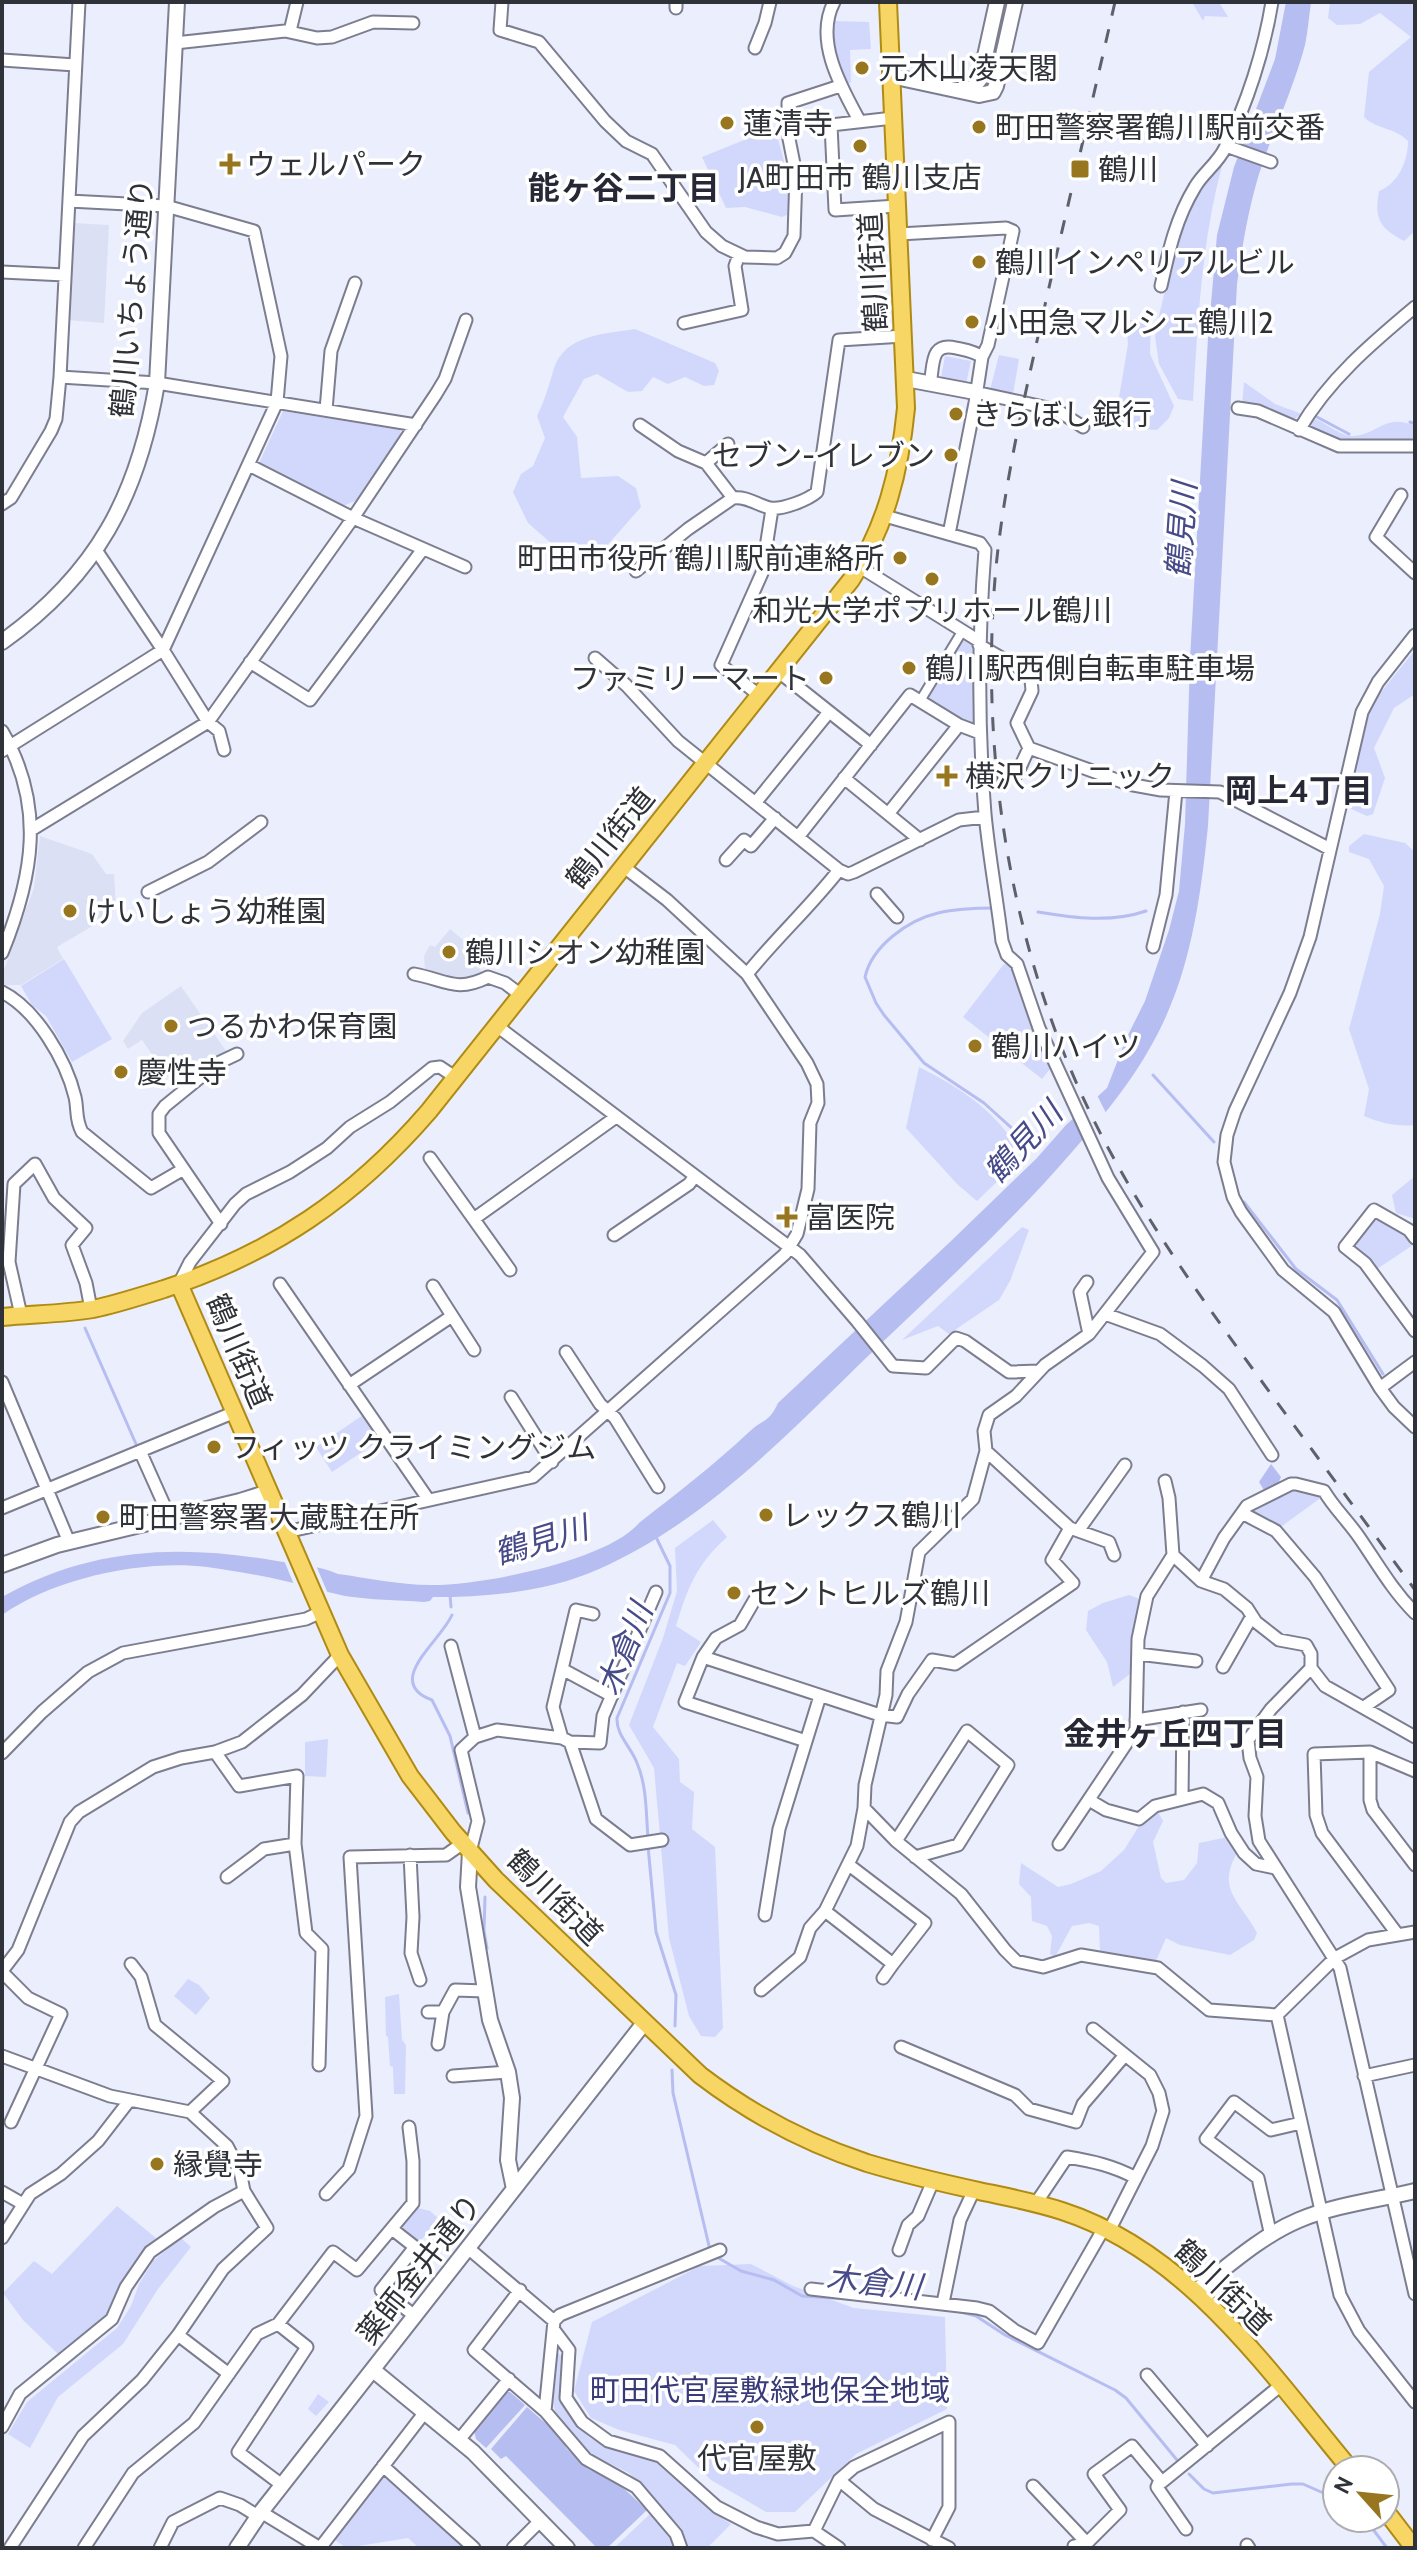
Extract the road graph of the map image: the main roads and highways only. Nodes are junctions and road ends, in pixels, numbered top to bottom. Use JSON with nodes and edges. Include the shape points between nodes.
{"nodes":[{"id":1,"x":888,"y":2,"type":"edge"},
{"id":2,"x":179,"y":1284,"type":"junction"},
{"id":3,"x":2,"y":1317,"type":"edge"},
{"id":4,"x":1337,"y":2454,"type":"edge"},
{"id":5,"x":1401,"y":2531,"type":"edge"},
{"id":6,"x":1414,"y":2548,"type":"edge"}],
"edges":[{"from":1,"to":2,"type":"main road","name":"鶴川街道","via":[[906,379],[904,434],[885,516],[860,567],[497,1026],[388,1155],[329,1207],[258,1251]]},
{"from":2,"to":3,"type":"main road","via":[[91,1309]]},
{"from":2,"to":4,"type":"main road","name":"鶴川街道","via":[[340,1655],[410,1776],[466,1848],[644,2023],[730,2097],[781,2128],[837,2154],[1062,2211],[1148,2253],[1196,2291]]},
{"from":5,"to":6,"type":"main road"}]}
